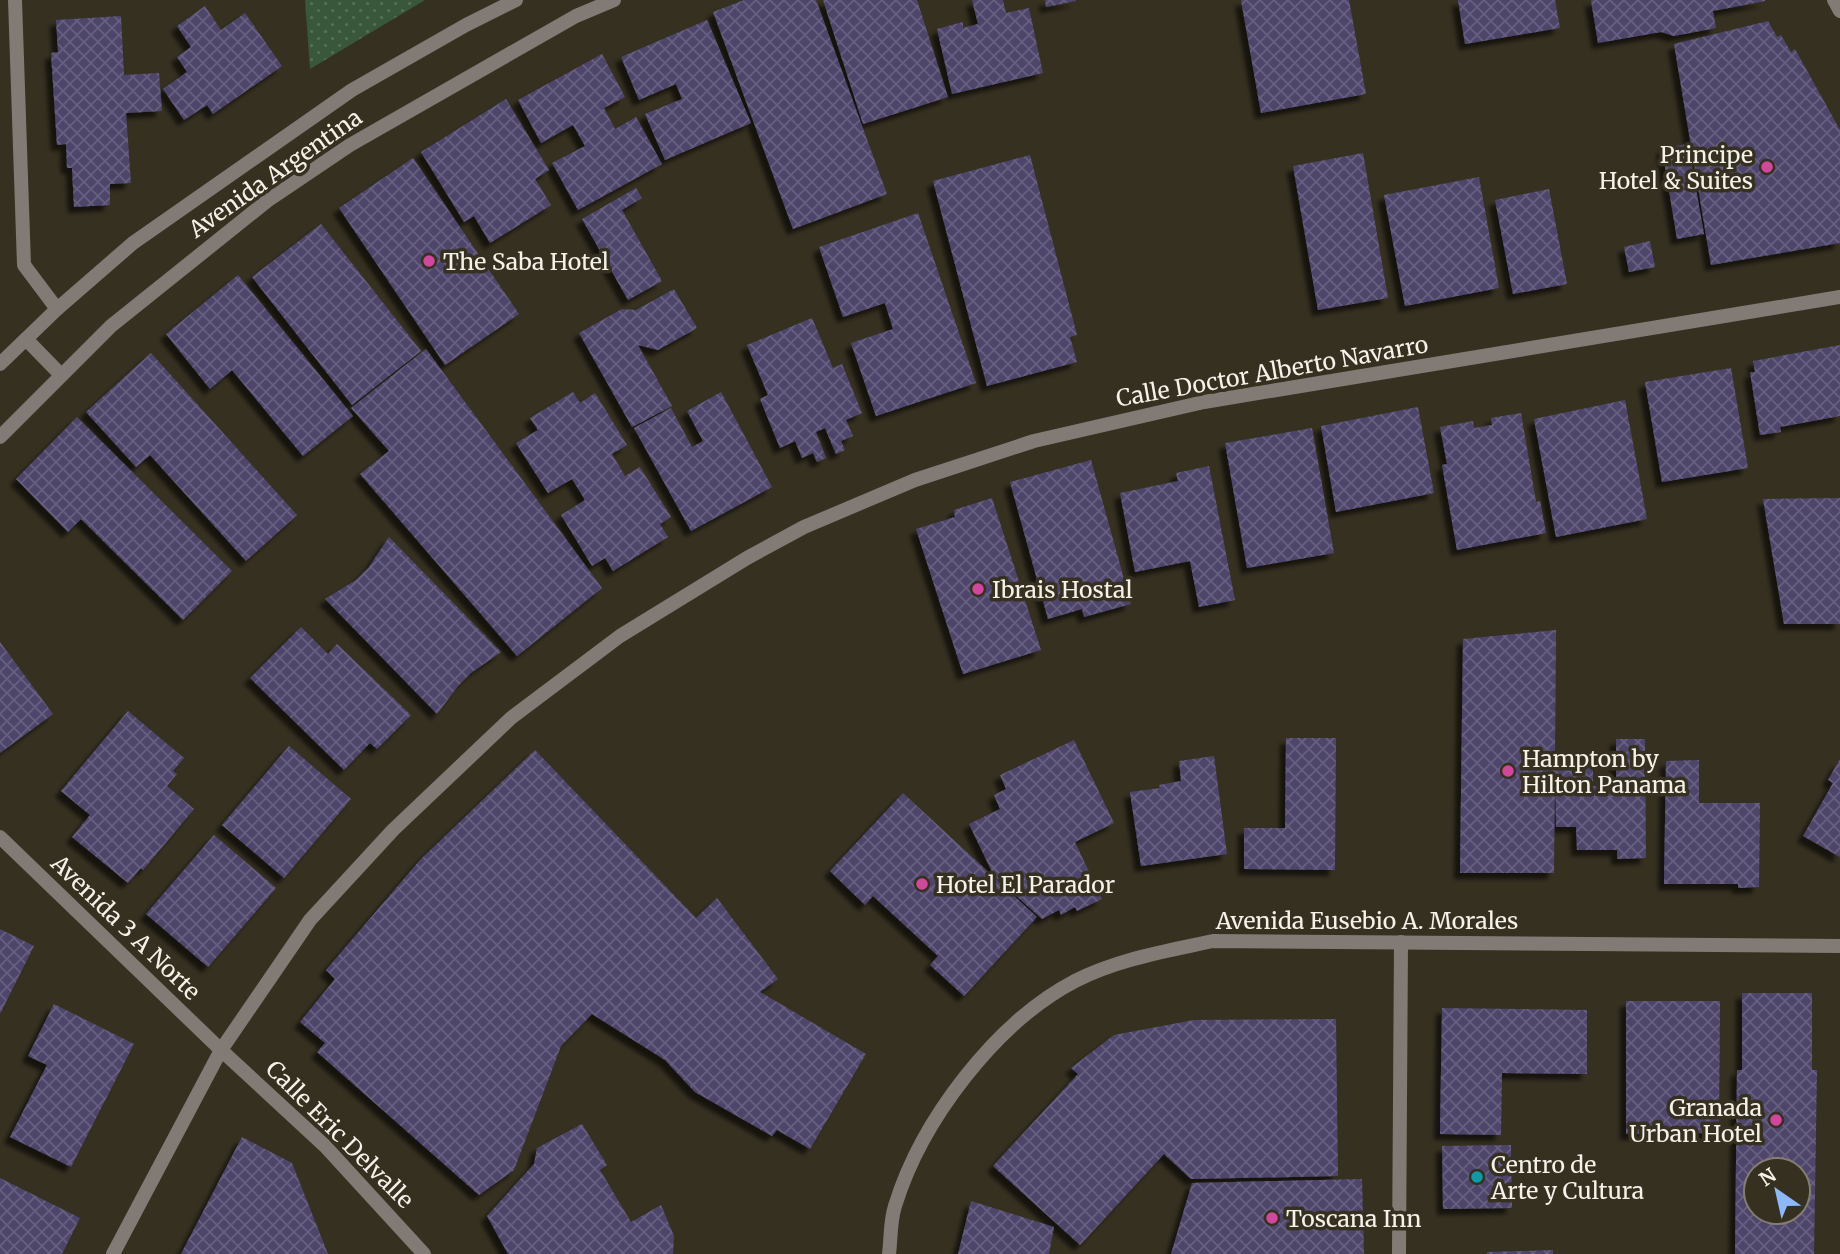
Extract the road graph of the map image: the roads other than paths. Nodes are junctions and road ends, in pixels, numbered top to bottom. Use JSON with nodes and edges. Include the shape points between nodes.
{"nodes":[{"id":1,"x":15,"y":0,"type":"edge"},
{"id":2,"x":516,"y":0,"type":"edge"},
{"id":3,"x":614,"y":0,"type":"edge"},
{"id":4,"x":1834,"y":0,"type":"edge"},
{"id":5,"x":1840,"y":11,"type":"edge"},
{"id":6,"x":1840,"y":297,"type":"edge"},
{"id":7,"x":57,"y":309,"type":"junction"},
{"id":8,"x":26,"y":339,"type":"junction"},
{"id":9,"x":0,"y":364,"type":"edge"},
{"id":10,"x":61,"y":375,"type":"junction"},
{"id":11,"x":0,"y":437,"type":"edge"},
{"id":12,"x":0,"y":837,"type":"edge"},
{"id":13,"x":1401,"y":942,"type":"junction"},
{"id":14,"x":1840,"y":946,"type":"edge"},
{"id":15,"x":221,"y":1050,"type":"junction"},
{"id":16,"x":113,"y":1254,"type":"edge"},
{"id":17,"x":424,"y":1254,"type":"edge"},
{"id":18,"x":889,"y":1254,"type":"edge"},
{"id":19,"x":1399,"y":1254,"type":"edge"}],
"edges":[{"from":1,"to":7,"type":"street","via":[[24,265]]},
{"from":2,"to":7,"type":"street","name":"Avenida Argentina","via":[[352,90],[133,243]]},
{"from":3,"to":10,"type":"street","name":"Avenida Argentina","via":[[576,16],[350,145],[267,201],[111,326]]},
{"from":4,"to":5,"type":"street"},
{"from":6,"to":15,"type":"street","name":"Calle Doctor Alberto Navarro","via":[[1204,402],[1034,441],[915,480],[804,527],[620,636],[511,718],[393,830],[310,920]]},
{"from":7,"to":8,"type":"street","name":"Avenida Argentina"},
{"from":8,"to":9,"type":"street","name":"Avenida Argentina"},
{"from":8,"to":10,"type":"street"},
{"from":10,"to":11,"type":"street","name":"Avenida Argentina"},
{"from":12,"to":15,"type":"street","name":"Avenida 3 A Norte"},
{"from":13,"to":14,"type":"street","name":"Avenida Eusebio A. Morales"},
{"from":13,"to":18,"type":"street","name":"Avenida Eusebio A. Morales","via":[[1213,941],[1144,955],[1075,981],[1023,1016],[973,1066],[926,1132],[894,1208]]},
{"from":13,"to":19,"type":"street"},
{"from":15,"to":16,"type":"street","name":"Calle Doctor Alberto Navarro"},
{"from":15,"to":17,"type":"street","name":"Calle Eric Delvalle","via":[[325,1146]]}]}
